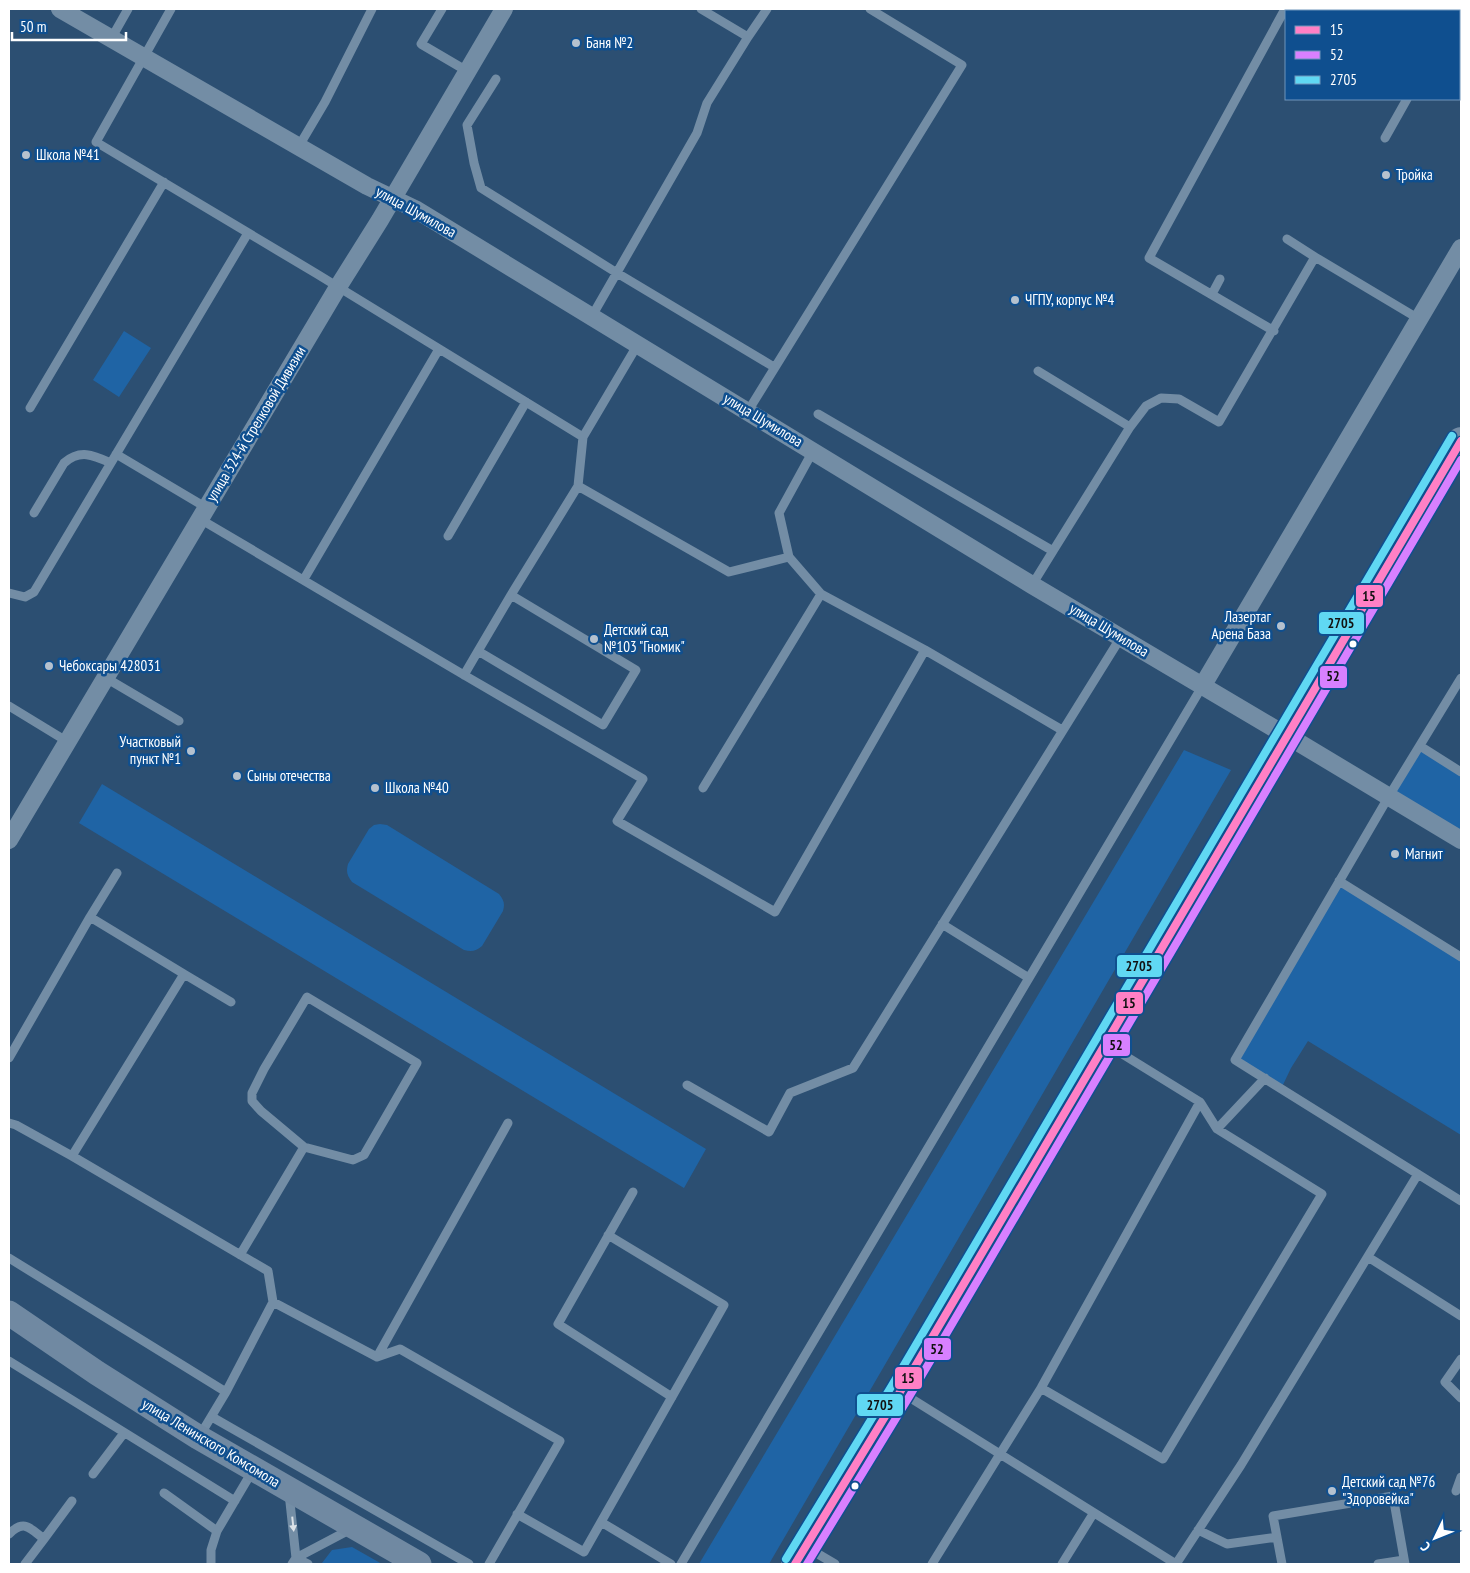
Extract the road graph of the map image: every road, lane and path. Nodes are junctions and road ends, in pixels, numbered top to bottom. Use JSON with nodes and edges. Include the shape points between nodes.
{"nodes":[{"id":1,"x":60,"y":9,"type":"edge"},
{"id":2,"x":128,"y":9,"type":"edge"},
{"id":3,"x":171,"y":9,"type":"edge"},
{"id":4,"x":372,"y":9,"type":"edge"},
{"id":5,"x":442,"y":9,"type":"edge"},
{"id":6,"x":504,"y":9,"type":"edge"},
{"id":7,"x":701,"y":9,"type":"edge"},
{"id":8,"x":766,"y":9,"type":"edge"},
{"id":9,"x":870,"y":9,"type":"edge"},
{"id":10,"x":1285,"y":9,"type":"edge"},
{"id":11,"x":748,"y":37,"type":"junction"},
{"id":12,"x":111,"y":39,"type":"junction"},
{"id":13,"x":143,"y":58,"type":"junction"},
{"id":14,"x":467,"y":71,"type":"junction"},
{"id":15,"x":496,"y":79,"type":"dead end"},
{"id":16,"x":1405,"y":100,"type":"edge"},
{"id":17,"x":1384,"y":138,"type":"dead end"},
{"id":18,"x":299,"y":146,"type":"junction"},
{"id":19,"x":164,"y":182,"type":"junction"},
{"id":20,"x":392,"y":198,"type":"junction"},
{"id":21,"x":248,"y":233,"type":"junction"},
{"id":22,"x":1287,"y":239,"type":"dead end"},
{"id":23,"x":1461,"y":248,"type":"edge"},
{"id":24,"x":1315,"y":258,"type":"junction"},
{"id":25,"x":617,"y":273,"type":"junction"},
{"id":26,"x":1220,"y":279,"type":"dead end"},
{"id":27,"x":338,"y":287,"type":"junction"},
{"id":28,"x":1212,"y":294,"type":"junction"},
{"id":29,"x":592,"y":316,"type":"junction"},
{"id":30,"x":1419,"y":319,"type":"junction"},
{"id":31,"x":1274,"y":331,"type":"junction"},
{"id":32,"x":638,"y":344,"type":"junction"},
{"id":33,"x":439,"y":349,"type":"junction"},
{"id":34,"x":774,"y":367,"type":"junction"},
{"id":35,"x":1038,"y":371,"type":"dead end"},
{"id":36,"x":526,"y":402,"type":"junction"},
{"id":37,"x":30,"y":408,"type":"dead end"},
{"id":38,"x":748,"y":411,"type":"junction"},
{"id":39,"x":818,"y":414,"type":"dead end"},
{"id":40,"x":1130,"y":427,"type":"junction"},
{"id":41,"x":583,"y":437,"type":"junction"},
{"id":42,"x":1461,"y":441,"type":"edge"},
{"id":43,"x":813,"y":451,"type":"junction"},
{"id":44,"x":113,"y":458,"type":"junction"},
{"id":45,"x":1461,"y":475,"type":"edge"},
{"id":46,"x":578,"y":486,"type":"junction"},
{"id":47,"x":34,"y":513,"type":"dead end"},
{"id":48,"x":203,"y":513,"type":"junction"},
{"id":49,"x":448,"y":536,"type":"dead end"},
{"id":50,"x":1053,"y":551,"type":"junction"},
{"id":51,"x":789,"y":557,"type":"junction"},
{"id":52,"x":304,"y":579,"type":"junction"},
{"id":53,"x":1032,"y":585,"type":"junction"},
{"id":54,"x":9,"y":593,"type":"edge"},
{"id":55,"x":821,"y":594,"type":"junction"},
{"id":56,"x":512,"y":595,"type":"junction"},
{"id":57,"x":1121,"y":637,"type":"junction"},
{"id":58,"x":924,"y":650,"type":"junction"},
{"id":59,"x":478,"y":651,"type":"junction"},
{"id":60,"x":464,"y":675,"type":"junction"},
{"id":61,"x":106,"y":678,"type":"junction"},
{"id":62,"x":1461,"y":678,"type":"edge"},
{"id":63,"x":1203,"y":686,"type":"junction"},
{"id":64,"x":9,"y":706,"type":"edge"},
{"id":65,"x":179,"y":721,"type":"dead end"},
{"id":66,"x":1062,"y":730,"type":"junction"},
{"id":67,"x":1294,"y":740,"type":"junction"},
{"id":68,"x":68,"y":742,"type":"junction"},
{"id":69,"x":1420,"y":746,"type":"junction"},
{"id":70,"x":1461,"y":772,"type":"edge"},
{"id":71,"x":703,"y":788,"type":"dead end"},
{"id":72,"x":1388,"y":796,"type":"junction"},
{"id":73,"x":9,"y":840,"type":"edge"},
{"id":74,"x":1461,"y":840,"type":"edge"},
{"id":75,"x":117,"y":873,"type":"dead end"},
{"id":76,"x":1339,"y":881,"type":"junction"},
{"id":77,"x":90,"y":917,"type":"junction"},
{"id":78,"x":942,"y":924,"type":"junction"},
{"id":79,"x":1461,"y":957,"type":"edge"},
{"id":80,"x":184,"y":974,"type":"junction"},
{"id":81,"x":1029,"y":978,"type":"junction"},
{"id":82,"x":230,"y":1002,"type":"dead end"},
{"id":83,"x":1112,"y":1048,"type":"junction"},
{"id":84,"x":9,"y":1058,"type":"edge"},
{"id":85,"x":1265,"y":1078,"type":"junction"},
{"id":86,"x":687,"y":1085,"type":"dead end"},
{"id":87,"x":1200,"y":1102,"type":"junction"},
{"id":88,"x":9,"y":1123,"type":"edge"},
{"id":89,"x":508,"y":1123,"type":"dead end"},
{"id":90,"x":1217,"y":1129,"type":"junction"},
{"id":91,"x":304,"y":1147,"type":"junction"},
{"id":92,"x":72,"y":1156,"type":"junction"},
{"id":93,"x":1418,"y":1174,"type":"junction"},
{"id":94,"x":633,"y":1192,"type":"dead end"},
{"id":95,"x":1461,"y":1201,"type":"edge"},
{"id":96,"x":608,"y":1235,"type":"junction"},
{"id":97,"x":240,"y":1254,"type":"junction"},
{"id":98,"x":1368,"y":1257,"type":"junction"},
{"id":99,"x":9,"y":1258,"type":"edge"},
{"id":100,"x":273,"y":1302,"type":"junction"},
{"id":101,"x":9,"y":1313,"type":"edge"},
{"id":102,"x":1461,"y":1316,"type":"edge"},
{"id":103,"x":377,"y":1357,"type":"junction"},
{"id":104,"x":1461,"y":1359,"type":"edge"},
{"id":105,"x":9,"y":1361,"type":"edge"},
{"id":106,"x":1040,"y":1388,"type":"junction"},
{"id":107,"x":226,"y":1392,"type":"junction"},
{"id":108,"x":906,"y":1395,"type":"junction"},
{"id":109,"x":672,"y":1397,"type":"junction"},
{"id":110,"x":1461,"y":1398,"type":"edge"},
{"id":111,"x":212,"y":1416,"type":"junction"},
{"id":112,"x":124,"y":1433,"type":"junction"},
{"id":113,"x":198,"y":1437,"type":"junction"},
{"id":114,"x":1000,"y":1454,"type":"junction"},
{"id":115,"x":254,"y":1469,"type":"junction"},
{"id":116,"x":93,"y":1474,"type":"dead end"},
{"id":117,"x":1461,"y":1476,"type":"edge"},
{"id":118,"x":289,"y":1490,"type":"junction"},
{"id":119,"x":1456,"y":1491,"type":"dead end"},
{"id":120,"x":164,"y":1493,"type":"dead end"},
{"id":121,"x":72,"y":1501,"type":"dead end"},
{"id":122,"x":235,"y":1501,"type":"junction"},
{"id":123,"x":517,"y":1514,"type":"junction"},
{"id":124,"x":1093,"y":1514,"type":"junction"},
{"id":125,"x":601,"y":1522,"type":"junction"},
{"id":126,"x":355,"y":1527,"type":"junction"},
{"id":127,"x":1198,"y":1530,"type":"junction"},
{"id":128,"x":217,"y":1531,"type":"junction"},
{"id":129,"x":9,"y":1534,"type":"edge"},
{"id":130,"x":1278,"y":1537,"type":"junction"},
{"id":131,"x":44,"y":1539,"type":"junction"},
{"id":132,"x":294,"y":1561,"type":"edge"},
{"id":133,"x":815,"y":1562,"type":"edge"},
{"id":134,"x":1405,"y":1562,"type":"edge"},
{"id":135,"x":24,"y":1564,"type":"edge"},
{"id":136,"x":212,"y":1564,"type":"edge"},
{"id":137,"x":308,"y":1564,"type":"edge"},
{"id":138,"x":419,"y":1564,"type":"edge"},
{"id":139,"x":469,"y":1564,"type":"edge"},
{"id":140,"x":489,"y":1564,"type":"edge"},
{"id":141,"x":671,"y":1564,"type":"edge"},
{"id":142,"x":681,"y":1564,"type":"edge"},
{"id":143,"x":932,"y":1564,"type":"edge"},
{"id":144,"x":1062,"y":1564,"type":"edge"},
{"id":145,"x":1176,"y":1564,"type":"edge"},
{"id":146,"x":1282,"y":1564,"type":"edge"},
{"id":147,"x":1378,"y":1564,"type":"edge"}],
"edges":[{"from":1,"to":12,"type":"street","name":"улица Шумилова"},
{"from":2,"to":12,"type":"lane"},
{"from":3,"to":13,"type":"lane"},
{"from":4,"to":18,"type":"lane"},
{"from":5,"to":14,"type":"lane","via":[[421,44]]},
{"from":6,"to":14,"type":"street","name":"улица 324-й Стрелковой Дивизии"},
{"from":7,"to":11,"type":"lane"},
{"from":8,"to":11,"type":"lane"},
{"from":9,"to":34,"type":"lane","via":[[962,66]]},
{"from":10,"to":28,"type":"lane","via":[[1149,258]]},
{"from":11,"to":25,"type":"lane","via":[[707,103],[697,133]]},
{"from":12,"to":13,"type":"street","name":"улица Шумилова"},
{"from":13,"to":18,"type":"street","name":"улица Шумилова"},
{"from":13,"to":19,"type":"lane","via":[[96,142]]},
{"from":14,"to":20,"type":"street","name":"улица 324-й Стрелковой Дивизии"},
{"from":15,"to":25,"type":"lane","via":[[468,125],[481,188]]},
{"from":16,"to":17,"type":"lane"},
{"from":18,"to":20,"type":"street","name":"улица Шумилова"},
{"from":19,"to":21,"type":"lane"},
{"from":19,"to":37,"type":"lane"},
{"from":20,"to":27,"type":"street","name":"улица 324-й Стрелковой Дивизии"},
{"from":20,"to":29,"type":"street","name":"улица Шумилова"},
{"from":21,"to":27,"type":"lane"},
{"from":21,"to":44,"type":"lane"},
{"from":22,"to":24,"type":"lane"},
{"from":23,"to":30,"type":"street"},
{"from":24,"to":30,"type":"lane"},
{"from":24,"to":31,"type":"lane"},
{"from":25,"to":29,"type":"lane"},
{"from":25,"to":34,"type":"lane"},
{"from":26,"to":28,"type":"lane"},
{"from":27,"to":33,"type":"lane"},
{"from":27,"to":48,"type":"street","name":"улица 324-й Стрелковой Дивизии"},
{"from":28,"to":31,"type":"lane"},
{"from":29,"to":32,"type":"street","name":"улица Шумилова"},
{"from":30,"to":63,"type":"street"},
{"from":31,"to":40,"type":"lane","via":[[1220,422],[1178,399],[1161,398],[1146,406]]},
{"from":32,"to":38,"type":"street","name":"улица Шумилова"},
{"from":32,"to":41,"type":"lane"},
{"from":33,"to":36,"type":"lane"},
{"from":33,"to":52,"type":"lane"},
{"from":34,"to":38,"type":"lane"},
{"from":35,"to":40,"type":"lane"},
{"from":36,"to":41,"type":"lane"},
{"from":36,"to":49,"type":"lane"},
{"from":38,"to":43,"type":"street","name":"улица Шумилова"},
{"from":39,"to":50,"type":"lane"},
{"from":40,"to":50,"type":"lane"},
{"from":41,"to":46,"type":"lane"},
{"from":42,"to":67,"type":"main road"},
{"from":43,"to":51,"type":"lane","via":[[779,513]]},
{"from":43,"to":53,"type":"street","name":"улица Шумилова"},
{"from":44,"to":47,"type":"lane","via":[[80,454],[71,458],[64,463]]},
{"from":44,"to":48,"type":"lane"},
{"from":44,"to":54,"type":"lane","via":[[34,592],[25,597]]},
{"from":45,"to":67,"type":"main road"},
{"from":46,"to":51,"type":"lane","via":[[728,572]]},
{"from":46,"to":56,"type":"lane"},
{"from":48,"to":52,"type":"lane"},
{"from":48,"to":61,"type":"street","name":"улица 324-й Стрелковой Дивизии"},
{"from":50,"to":53,"type":"lane"},
{"from":51,"to":55,"type":"lane"},
{"from":52,"to":60,"type":"lane"},
{"from":53,"to":57,"type":"street","name":"улица Шумилова"},
{"from":55,"to":58,"type":"lane"},
{"from":55,"to":71,"type":"lane"},
{"from":56,"to":59,"type":"lane"},
{"from":56,"to":59,"type":"lane","via":[[636,670],[603,725]]},
{"from":57,"to":63,"type":"street","name":"улица Шумилова"},
{"from":57,"to":66,"type":"lane"},
{"from":58,"to":60,"type":"lane","via":[[775,912],[617,821],[643,779]]},
{"from":58,"to":66,"type":"lane"},
{"from":59,"to":60,"type":"lane"},
{"from":61,"to":65,"type":"lane"},
{"from":61,"to":68,"type":"street","name":"улица 324-й Стрелковой Дивизии"},
{"from":62,"to":69,"type":"lane"},
{"from":63,"to":67,"type":"street","name":"улица Шумилова"},
{"from":63,"to":81,"type":"lane"},
{"from":64,"to":68,"type":"lane"},
{"from":66,"to":78,"type":"lane"},
{"from":67,"to":72,"type":"street","name":"улица Шумилова"},
{"from":67,"to":83,"type":"main road"},
{"from":68,"to":73,"type":"street","name":"улица 324-й Стрелковой Дивизии"},
{"from":69,"to":70,"type":"lane"},
{"from":69,"to":72,"type":"lane"},
{"from":72,"to":74,"type":"street","name":"улица Шумилова"},
{"from":72,"to":76,"type":"lane"},
{"from":75,"to":77,"type":"lane"},
{"from":76,"to":79,"type":"lane"},
{"from":76,"to":85,"type":"lane","via":[[1235,1060]]},
{"from":77,"to":80,"type":"lane"},
{"from":77,"to":84,"type":"lane"},
{"from":78,"to":81,"type":"lane"},
{"from":78,"to":86,"type":"lane","via":[[853,1068],[790,1093],[769,1132]]},
{"from":80,"to":82,"type":"lane"},
{"from":80,"to":92,"type":"lane"},
{"from":81,"to":142,"type":"lane"},
{"from":83,"to":87,"type":"lane"},
{"from":83,"to":108,"type":"main road"},
{"from":85,"to":90,"type":"lane"},
{"from":85,"to":93,"type":"lane"},
{"from":87,"to":90,"type":"lane"},
{"from":87,"to":106,"type":"lane"},
{"from":88,"to":92,"type":"lane"},
{"from":89,"to":103,"type":"lane"},
{"from":90,"to":106,"type":"lane","via":[[1322,1194],[1163,1458]]},
{"from":91,"to":91,"type":"lane","via":[[353,1160],[364,1155],[417,1063],[307,997],[252,1094],[252,1101]]},
{"from":91,"to":97,"type":"lane"},
{"from":92,"to":97,"type":"lane"},
{"from":93,"to":95,"type":"lane"},
{"from":93,"to":98,"type":"lane"},
{"from":94,"to":96,"type":"lane"},
{"from":96,"to":109,"type":"lane","via":[[558,1324]]},
{"from":96,"to":109,"type":"lane","via":[[724,1305]]},
{"from":97,"to":100,"type":"lane","via":[[268,1271]]},
{"from":98,"to":102,"type":"lane"},
{"from":98,"to":127,"type":"lane"},
{"from":99,"to":107,"type":"lane"},
{"from":100,"to":103,"type":"lane"},
{"from":100,"to":107,"type":"lane"},
{"from":101,"to":113,"type":"main road","name":"улица Ленинского Комсомола"},
{"from":103,"to":123,"type":"lane","via":[[400,1350],[560,1441]]},
{"from":104,"to":110,"type":"lane","via":[[1445,1382]]},
{"from":105,"to":112,"type":"lane"},
{"from":106,"to":114,"type":"lane"},
{"from":107,"to":111,"type":"lane"},
{"from":108,"to":114,"type":"lane"},
{"from":108,"to":133,"type":"main road"},
{"from":109,"to":125,"type":"lane"},
{"from":111,"to":113,"type":"lane"},
{"from":111,"to":139,"type":"lane"},
{"from":112,"to":116,"type":"lane"},
{"from":112,"to":122,"type":"lane"},
{"from":113,"to":115,"type":"main road","name":"улица Ленинского Комсомола"},
{"from":114,"to":124,"type":"lane"},
{"from":114,"to":143,"type":"lane"},
{"from":115,"to":118,"type":"main road","name":"улица Ленинского Комсомола"},
{"from":115,"to":122,"type":"lane"},
{"from":117,"to":119,"type":"lane"},
{"from":118,"to":126,"type":"main road","name":"улица Ленинского Комсомола"},
{"from":118,"to":132,"type":"lane","one_way":true},
{"from":120,"to":128,"type":"lane"},
{"from":121,"to":131,"type":"lane"},
{"from":122,"to":128,"type":"lane"},
{"from":123,"to":125,"type":"lane","via":[[584,1552]]},
{"from":123,"to":140,"type":"lane"},
{"from":124,"to":144,"type":"lane"},
{"from":124,"to":145,"type":"lane"},
{"from":125,"to":141,"type":"lane"},
{"from":126,"to":132,"type":"lane"},
{"from":126,"to":138,"type":"main road","name":"улица Ленинского Комсомола"},
{"from":127,"to":130,"type":"lane","via":[[1227,1544]]},
{"from":127,"to":145,"type":"lane"},
{"from":128,"to":136,"type":"lane","via":[[211,1550]]},
{"from":129,"to":131,"type":"lane","via":[[22,1525]]},
{"from":130,"to":134,"type":"lane","via":[[1273,1516],[1393,1496]]},
{"from":130,"to":146,"type":"lane"},
{"from":131,"to":135,"type":"lane"},
{"from":132,"to":137,"type":"lane"},
{"from":134,"to":147,"type":"lane"}]}
